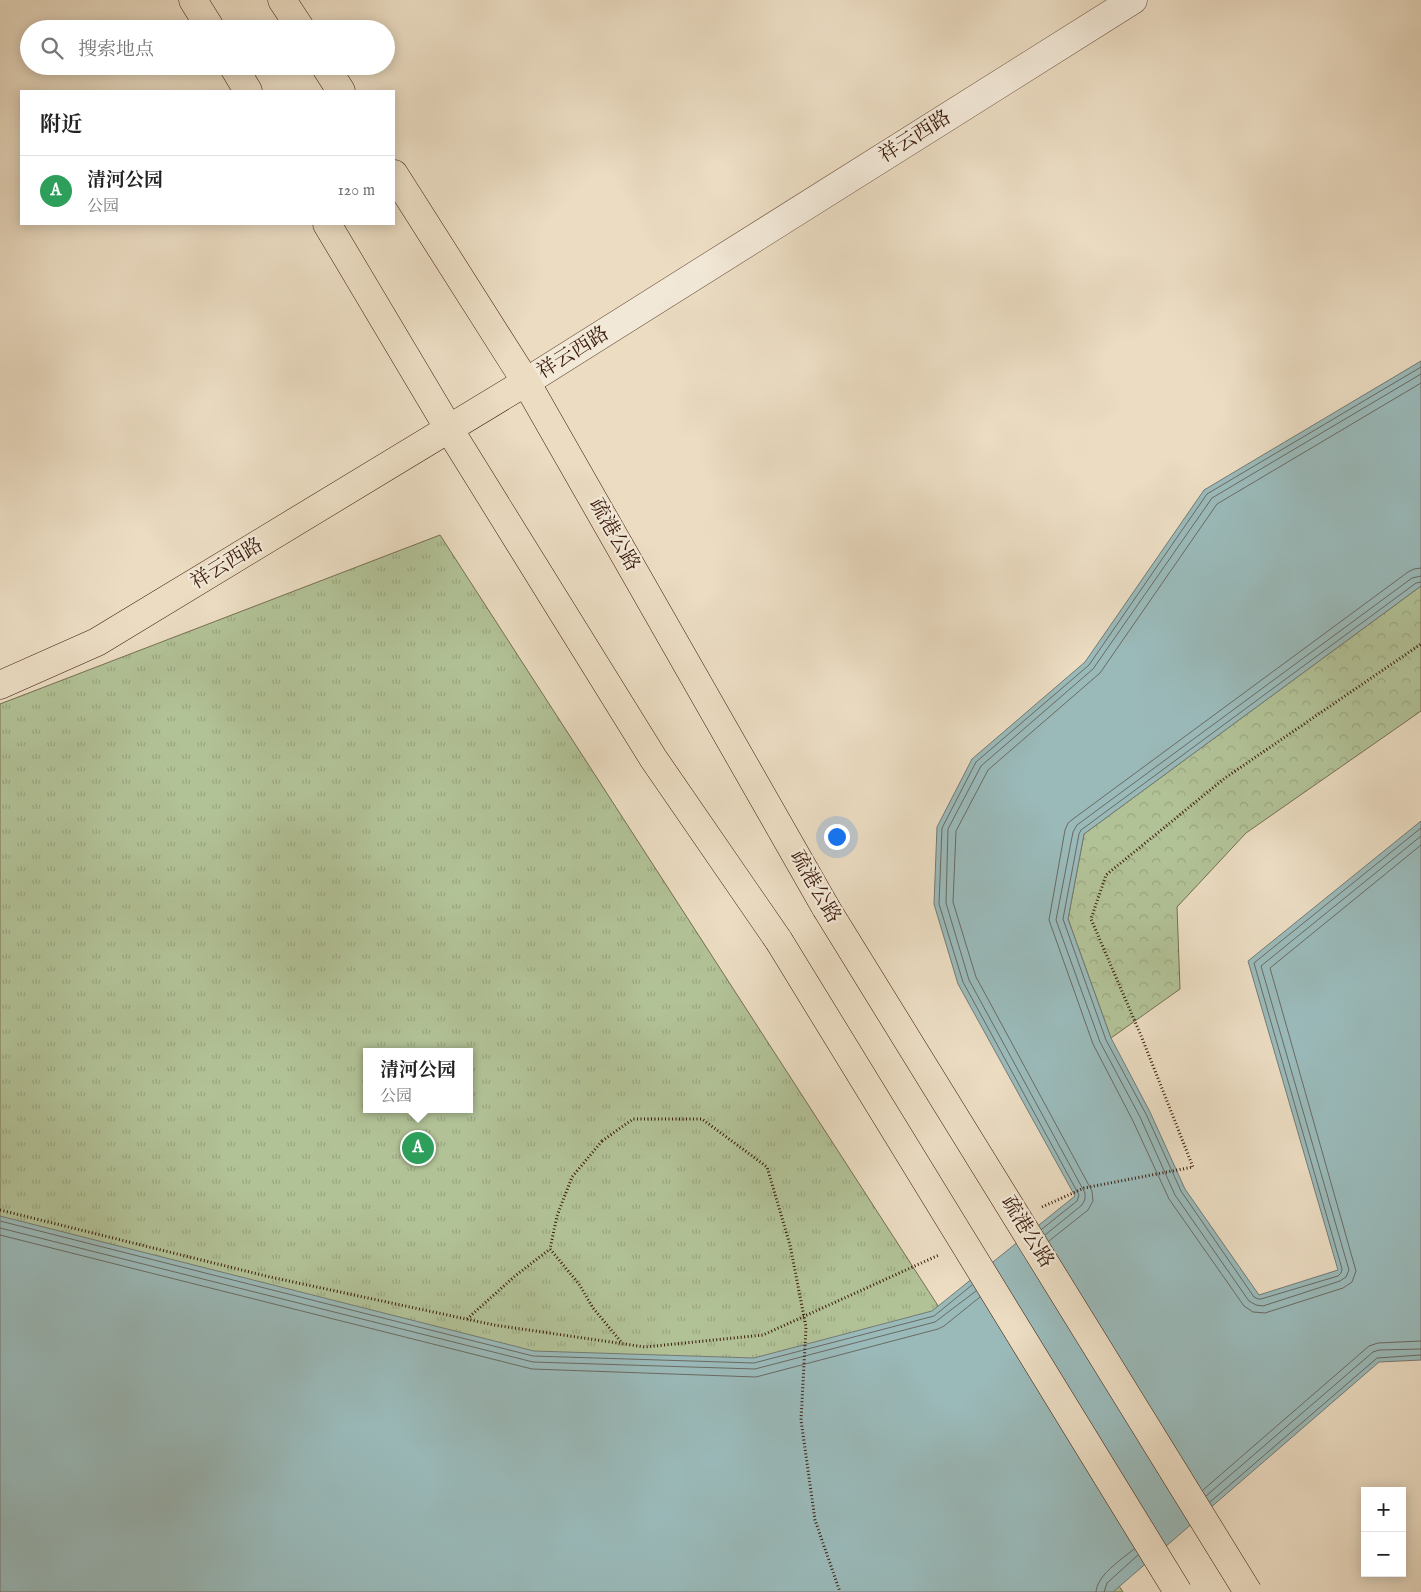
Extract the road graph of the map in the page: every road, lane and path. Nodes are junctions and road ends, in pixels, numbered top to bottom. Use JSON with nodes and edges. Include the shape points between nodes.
{"nodes":[{"id":1,"x":193,"y":0,"type":"edge"},
{"id":2,"x":282,"y":0,"type":"edge"},
{"id":3,"x":1133,"y":0,"type":"edge"},
{"id":4,"x":205,"y":20,"type":"edge"},
{"id":5,"x":295,"y":20,"type":"edge"},
{"id":6,"x":238,"y":75,"type":"edge"},
{"id":7,"x":331,"y":75,"type":"edge"},
{"id":8,"x":247,"y":90,"type":"edge"},
{"id":9,"x":340,"y":90,"type":"edge"},
{"id":10,"x":395,"y":176,"type":"edge"},
{"id":11,"x":328,"y":225,"type":"edge"},
{"id":12,"x":526,"y":382,"type":"junction"},
{"id":13,"x":449,"y":429,"type":"junction"},
{"id":14,"x":1421,"y":644,"type":"edge"},
{"id":15,"x":0,"y":685,"type":"edge"},
{"id":16,"x":1039,"y":1209,"type":"dead end"},
{"id":17,"x":0,"y":1210,"type":"edge"},
{"id":18,"x":550,"y":1248,"type":"junction"},
{"id":19,"x":940,"y":1254,"type":"dead end"},
{"id":20,"x":467,"y":1319,"type":"junction"},
{"id":21,"x":622,"y":1344,"type":"junction"},
{"id":22,"x":840,"y":1592,"type":"edge"},
{"id":23,"x":1178,"y":1592,"type":"edge"},
{"id":24,"x":1248,"y":1592,"type":"edge"}],
"edges":[{"from":1,"to":4,"type":"main road"},
{"from":2,"to":5,"type":"main road"},
{"from":3,"to":12,"type":"street","name":"祥云西路"},
{"from":6,"to":8,"type":"main road"},
{"from":7,"to":9,"type":"main road"},
{"from":10,"to":12,"type":"main road","name":"疏港公路"},
{"from":11,"to":13,"type":"main road"},
{"from":12,"to":13,"type":"main road","name":"祥云西路"},
{"from":12,"to":24,"type":"main road","name":"疏港公路","bridge":true,"via":[[826,908]]},
{"from":13,"to":15,"type":"main road","name":"祥云西路","via":[[97,642]]},
{"from":13,"to":23,"type":"main road","bridge":true,"via":[[653,758],[779,942]]},
{"from":14,"to":16,"type":"path","via":[[1225,778],[1106,876],[1091,919],[1193,1166],[1084,1188]]},
{"from":17,"to":20,"type":"path","via":[[270,1277]]},
{"from":18,"to":20,"type":"path"},
{"from":18,"to":21,"type":"path"},
{"from":18,"to":22,"type":"path","bridge":true,"via":[[557,1216],[572,1177],[602,1141],[633,1119],[702,1120],[767,1166],[790,1245],[806,1327],[801,1420],[815,1520]]},
{"from":19,"to":21,"type":"path","via":[[763,1335],[645,1347]]},
{"from":20,"to":21,"type":"path"}]}
